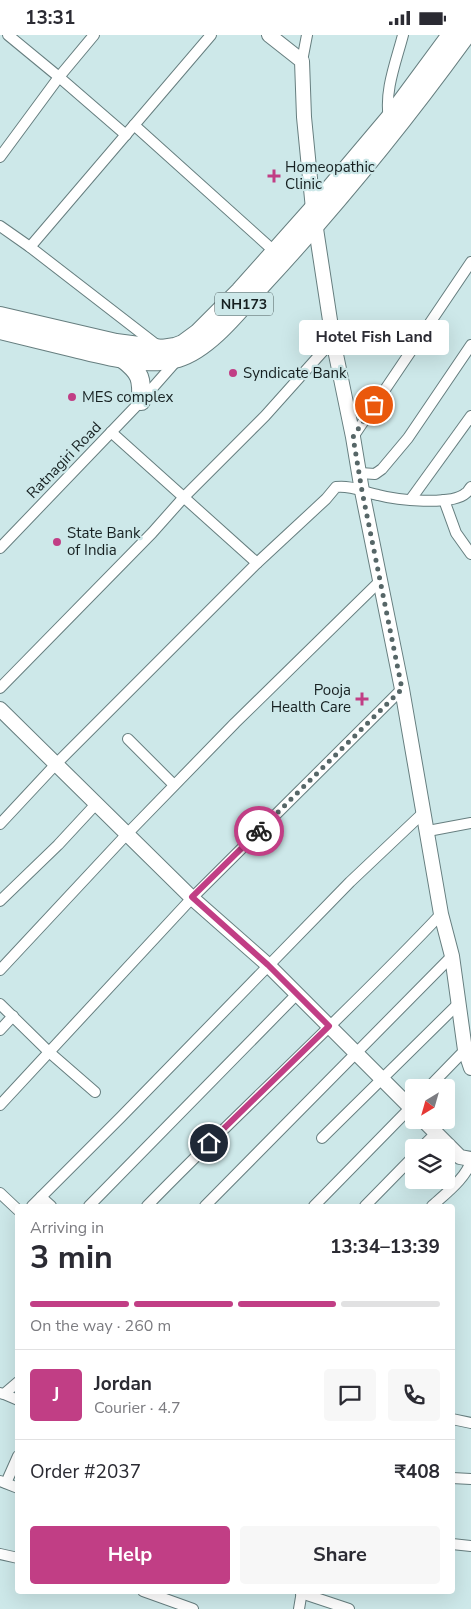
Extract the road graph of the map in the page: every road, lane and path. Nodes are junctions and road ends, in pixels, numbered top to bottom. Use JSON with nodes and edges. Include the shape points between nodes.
{"nodes":[{"id":1,"x":8,"y":35,"type":"edge"},
{"id":2,"x":94,"y":35,"type":"edge"},
{"id":3,"x":211,"y":35,"type":"edge"},
{"id":4,"x":269,"y":35,"type":"edge"},
{"id":5,"x":307,"y":35,"type":"edge"},
{"id":6,"x":403,"y":35,"type":"edge"},
{"id":7,"x":451,"y":35,"type":"edge"},
{"id":8,"x":466,"y":35,"type":"edge"},
{"id":9,"x":302,"y":61,"type":"junction"},
{"id":10,"x":59,"y":77,"type":"junction"},
{"id":11,"x":389,"y":119,"type":"junction"},
{"id":12,"x":134,"y":125,"type":"junction"},
{"id":13,"x":126,"y":135,"type":"junction"},
{"id":14,"x":0,"y":157,"type":"edge"},
{"id":15,"x":314,"y":218,"type":"junction"},
{"id":16,"x":0,"y":226,"type":"edge"},
{"id":17,"x":30,"y":247,"type":"junction"},
{"id":18,"x":274,"y":251,"type":"junction"},
{"id":19,"x":470,"y":264,"type":"edge"},
{"id":20,"x":0,"y":316,"type":"edge"},
{"id":21,"x":0,"y":330,"type":"edge"},
{"id":22,"x":333,"y":340,"type":"junction"},
{"id":23,"x":471,"y":345,"type":"edge"},
{"id":24,"x":162,"y":349,"type":"junction"},
{"id":25,"x":181,"y":351,"type":"junction"},
{"id":26,"x":123,"y":359,"type":"junction"},
{"id":27,"x":141,"y":401,"type":"junction"},
{"id":28,"x":471,"y":416,"type":"edge"},
{"id":29,"x":112,"y":432,"type":"junction"},
{"id":30,"x":353,"y":437,"type":"junction"},
{"id":31,"x":360,"y":473,"type":"junction"},
{"id":32,"x":471,"y":487,"type":"edge"},
{"id":33,"x":362,"y":491,"type":"junction"},
{"id":34,"x":184,"y":497,"type":"junction"},
{"id":35,"x":411,"y":499,"type":"junction"},
{"id":36,"x":444,"y":500,"type":"junction"},
{"id":37,"x":0,"y":548,"type":"edge"},
{"id":38,"x":471,"y":554,"type":"edge"},
{"id":39,"x":257,"y":563,"type":"junction"},
{"id":40,"x":380,"y":581,"type":"junction"},
{"id":41,"x":0,"y":688,"type":"edge"},
{"id":42,"x":402,"y":689,"type":"junction"},
{"id":43,"x":0,"y":709,"type":"edge"},
{"id":44,"x":128,"y":739,"type":"dead end"},
{"id":45,"x":56,"y":764,"type":"junction"},
{"id":46,"x":174,"y":785,"type":"junction"},
{"id":47,"x":96,"y":804,"type":"junction"},
{"id":48,"x":423,"y":813,"type":"junction"},
{"id":49,"x":471,"y":823,"type":"edge"},
{"id":50,"x":0,"y":824,"type":"edge"},
{"id":51,"x":428,"y":831,"type":"junction"},
{"id":52,"x":127,"y":834,"type":"junction"},
{"id":53,"x":192,"y":897,"type":"junction"},
{"id":54,"x":0,"y":901,"type":"edge"},
{"id":55,"x":441,"y":915,"type":"junction"},
{"id":56,"x":452,"y":956,"type":"junction"},
{"id":57,"x":268,"y":965,"type":"junction"},
{"id":58,"x":0,"y":970,"type":"edge"},
{"id":59,"x":298,"y":994,"type":"junction"},
{"id":60,"x":459,"y":1003,"type":"junction"},
{"id":61,"x":0,"y":1004,"type":"edge"},
{"id":62,"x":13,"y":1016,"type":"junction"},
{"id":63,"x":329,"y":1026,"type":"junction"},
{"id":64,"x":0,"y":1030,"type":"edge"},
{"id":65,"x":465,"y":1050,"type":"junction"},
{"id":66,"x":49,"y":1052,"type":"junction"},
{"id":67,"x":356,"y":1053,"type":"junction"},
{"id":68,"x":471,"y":1068,"type":"edge"},
{"id":69,"x":381,"y":1078,"type":"junction"},
{"id":70,"x":437,"y":1079,"type":"edge"},
{"id":71,"x":96,"y":1092,"type":"dead end"},
{"id":72,"x":405,"y":1100,"type":"edge"},
{"id":73,"x":0,"y":1105,"type":"edge"},
{"id":74,"x":405,"y":1115,"type":"edge"},
{"id":75,"x":432,"y":1129,"type":"edge"},
{"id":76,"x":436,"y":1133,"type":"junction"},
{"id":77,"x":322,"y":1138,"type":"dead end"},
{"id":78,"x":430,"y":1139,"type":"edge"},
{"id":79,"x":471,"y":1159,"type":"edge"},
{"id":80,"x":405,"y":1165,"type":"edge"},
{"id":81,"x":0,"y":1193,"type":"edge"},
{"id":82,"x":41,"y":1197,"type":"junction"},
{"id":83,"x":34,"y":1204,"type":"edge"},
{"id":84,"x":49,"y":1204,"type":"edge"},
{"id":85,"x":91,"y":1204,"type":"edge"},
{"id":86,"x":149,"y":1204,"type":"edge"},
{"id":87,"x":207,"y":1204,"type":"edge"},
{"id":88,"x":316,"y":1204,"type":"edge"},
{"id":89,"x":367,"y":1204,"type":"edge"},
{"id":90,"x":434,"y":1204,"type":"edge"},
{"id":91,"x":15,"y":1207,"type":"edge"},
{"id":92,"x":15,"y":1384,"type":"edge"},
{"id":93,"x":2,"y":1394,"type":"edge"},
{"id":94,"x":15,"y":1399,"type":"edge"},
{"id":95,"x":455,"y":1420,"type":"edge"},
{"id":96,"x":471,"y":1423,"type":"edge"},
{"id":97,"x":15,"y":1461,"type":"edge"},
{"id":98,"x":455,"y":1478,"type":"edge"},
{"id":99,"x":471,"y":1479,"type":"edge"},
{"id":100,"x":3,"y":1482,"type":"edge"},
{"id":101,"x":15,"y":1486,"type":"edge"},
{"id":102,"x":455,"y":1544,"type":"edge"},
{"id":103,"x":471,"y":1546,"type":"edge"},
{"id":104,"x":0,"y":1554,"type":"edge"},
{"id":105,"x":15,"y":1557,"type":"edge"},
{"id":106,"x":152,"y":1594,"type":"edge"},
{"id":107,"x":301,"y":1594,"type":"edge"},
{"id":108,"x":307,"y":1594,"type":"edge"},
{"id":109,"x":193,"y":1609,"type":"edge"},
{"id":110,"x":299,"y":1609,"type":"edge"},
{"id":111,"x":349,"y":1609,"type":"edge"}],
"edges":[{"from":1,"to":10,"type":"street"},
{"from":2,"to":10,"type":"street"},
{"from":3,"to":12,"type":"street"},
{"from":4,"to":9,"type":"street"},
{"from":5,"to":9,"type":"street"},
{"from":6,"to":11,"type":"street","via":[[387,95]]},
{"from":7,"to":11,"type":"highway","number":"NH173"},
{"from":8,"to":15,"type":"highway","number":"NH173","via":[[419,101]]},
{"from":9,"to":15,"type":"street"},
{"from":10,"to":13,"type":"street"},
{"from":10,"to":14,"type":"street"},
{"from":11,"to":15,"type":"highway","number":"NH173"},
{"from":12,"to":13,"type":"street"},
{"from":12,"to":18,"type":"street"},
{"from":13,"to":17,"type":"street"},
{"from":15,"to":18,"type":"highway","number":"NH173"},
{"from":15,"to":22,"type":"street"},
{"from":15,"to":25,"type":"highway","number":"NH173","via":[[209,340],[200,347]]},
{"from":16,"to":17,"type":"street"},
{"from":17,"to":24,"type":"street"},
{"from":18,"to":25,"type":"highway","number":"NH173"},
{"from":19,"to":30,"type":"street"},
{"from":20,"to":24,"type":"highway","number":"NH173","via":[[116,343]]},
{"from":21,"to":26,"type":"highway","number":"NH173"},
{"from":22,"to":30,"type":"street"},
{"from":22,"to":34,"type":"street","via":[[265,416]]},
{"from":23,"to":31,"type":"street","via":[[408,438],[382,469],[375,474]]},
{"from":24,"to":25,"type":"highway","number":"NH173","via":[[175,347]]},
{"from":25,"to":26,"type":"highway","number":"NH173","via":[[162,361]]},
{"from":25,"to":27,"type":"street","name":"Ratnagiri Road"},
{"from":26,"to":27,"type":"highway","via":[[139,375]]},
{"from":27,"to":29,"type":"street","name":"Ratnagiri Road"},
{"from":28,"to":35,"type":"street"},
{"from":29,"to":34,"type":"street"},
{"from":29,"to":37,"type":"street","name":"Ratnagiri Road"},
{"from":30,"to":31,"type":"street"},
{"from":31,"to":33,"type":"street"},
{"from":32,"to":36,"type":"street","via":[[466,494]]},
{"from":33,"to":35,"type":"street","via":[[395,499]]},
{"from":33,"to":39,"type":"street","via":[[350,486],[336,487]]},
{"from":33,"to":40,"type":"street"},
{"from":34,"to":39,"type":"street"},
{"from":34,"to":41,"type":"street"},
{"from":35,"to":36,"type":"street"},
{"from":36,"to":38,"type":"street","via":[[456,533]]},
{"from":39,"to":45,"type":"street"},
{"from":40,"to":42,"type":"street"},
{"from":40,"to":46,"type":"street"},
{"from":42,"to":48,"type":"street"},
{"from":42,"to":53,"type":"street"},
{"from":43,"to":45,"type":"street"},
{"from":44,"to":46,"type":"street"},
{"from":45,"to":47,"type":"street"},
{"from":45,"to":50,"type":"street"},
{"from":46,"to":52,"type":"street"},
{"from":47,"to":52,"type":"street"},
{"from":47,"to":54,"type":"street"},
{"from":48,"to":51,"type":"street"},
{"from":48,"to":57,"type":"street"},
{"from":49,"to":51,"type":"street"},
{"from":51,"to":55,"type":"street"},
{"from":52,"to":53,"type":"street"},
{"from":52,"to":58,"type":"street"},
{"from":53,"to":57,"type":"street"},
{"from":53,"to":66,"type":"street"},
{"from":55,"to":56,"type":"street"},
{"from":55,"to":63,"type":"street"},
{"from":56,"to":60,"type":"street"},
{"from":56,"to":67,"type":"street"},
{"from":57,"to":59,"type":"street"},
{"from":57,"to":82,"type":"street"},
{"from":59,"to":63,"type":"street"},
{"from":59,"to":85,"type":"street"},
{"from":60,"to":65,"type":"street"},
{"from":60,"to":69,"type":"street"},
{"from":61,"to":62,"type":"street"},
{"from":62,"to":64,"type":"street"},
{"from":62,"to":66,"type":"street"},
{"from":63,"to":67,"type":"street"},
{"from":63,"to":86,"type":"street"},
{"from":65,"to":68,"type":"street"},
{"from":65,"to":70,"type":"street"},
{"from":66,"to":71,"type":"street"},
{"from":66,"to":73,"type":"street"},
{"from":67,"to":69,"type":"street"},
{"from":67,"to":87,"type":"street"},
{"from":69,"to":72,"type":"street"},
{"from":69,"to":77,"type":"street"},
{"from":74,"to":88,"type":"street"},
{"from":75,"to":76,"type":"street"},
{"from":76,"to":78,"type":"street"},
{"from":76,"to":79,"type":"street","via":[[460,1157]]},
{"from":79,"to":90,"type":"street","via":[[465,1174]]},
{"from":80,"to":89,"type":"street"},
{"from":81,"to":91,"type":"street"},
{"from":82,"to":83,"type":"street"},
{"from":82,"to":84,"type":"street"},
{"from":92,"to":93,"type":"street"},
{"from":93,"to":94,"type":"street"},
{"from":95,"to":96,"type":"street"},
{"from":97,"to":100,"type":"street"},
{"from":98,"to":99,"type":"street"},
{"from":100,"to":101,"type":"street"},
{"from":102,"to":103,"type":"street"},
{"from":104,"to":105,"type":"street"},
{"from":106,"to":109,"type":"street"},
{"from":107,"to":110,"type":"street"},
{"from":108,"to":111,"type":"street"}]}
